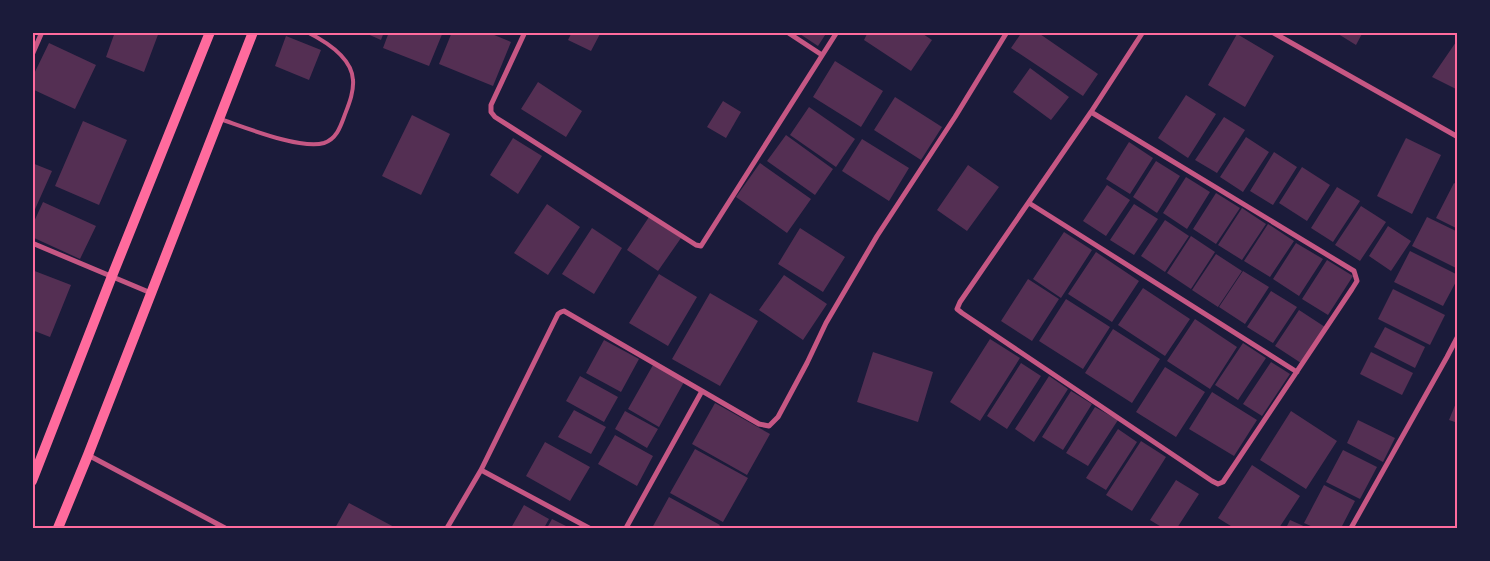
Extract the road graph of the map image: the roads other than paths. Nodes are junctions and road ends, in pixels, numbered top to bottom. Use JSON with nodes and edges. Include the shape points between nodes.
{"nodes":[{"id":1,"x":42,"y":32,"type":"edge"},
{"id":2,"x":210,"y":32,"type":"edge"},
{"id":3,"x":253,"y":32,"type":"edge"},
{"id":4,"x":307,"y":32,"type":"edge"},
{"id":5,"x":525,"y":32,"type":"edge"},
{"id":6,"x":787,"y":32,"type":"edge"},
{"id":7,"x":837,"y":32,"type":"edge"},
{"id":8,"x":1007,"y":32,"type":"edge"},
{"id":9,"x":1144,"y":32,"type":"edge"},
{"id":10,"x":1272,"y":32,"type":"edge"},
{"id":11,"x":32,"y":55,"type":"edge"},
{"id":12,"x":822,"y":55,"type":"junction"},
{"id":13,"x":1091,"y":112,"type":"junction"},
{"id":14,"x":219,"y":119,"type":"junction"},
{"id":15,"x":1458,"y":137,"type":"edge"},
{"id":16,"x":1029,"y":203,"type":"junction"},
{"id":17,"x":32,"y":243,"type":"edge"},
{"id":18,"x":112,"y":276,"type":"junction"},
{"id":19,"x":152,"y":293,"type":"junction"},
{"id":20,"x":1458,"y":336,"type":"edge"},
{"id":21,"x":1297,"y":372,"type":"junction"},
{"id":22,"x":702,"y":391,"type":"junction"},
{"id":23,"x":88,"y":455,"type":"junction"},
{"id":24,"x":482,"y":470,"type":"junction"},
{"id":25,"x":32,"y":481,"type":"edge"},
{"id":26,"x":58,"y":528,"type":"edge"},
{"id":27,"x":225,"y":528,"type":"edge"},
{"id":28,"x":447,"y":528,"type":"edge"},
{"id":29,"x":589,"y":528,"type":"edge"},
{"id":30,"x":626,"y":528,"type":"edge"},
{"id":31,"x":1351,"y":528,"type":"edge"}],
"edges":[{"from":1,"to":11,"type":"street"},
{"from":2,"to":18,"type":"main road"},
{"from":3,"to":14,"type":"main road"},
{"from":4,"to":14,"type":"lane","via":[[347,62],[353,79],[352,94],[338,133],[325,143],[307,146]]},
{"from":5,"to":12,"type":"street","via":[[491,105],[495,117],[701,246]]},
{"from":6,"to":12,"type":"street"},
{"from":7,"to":12,"type":"street"},
{"from":8,"to":22,"type":"street","via":[[877,236],[826,323],[778,417],[769,426],[759,424]]},
{"from":9,"to":13,"type":"street"},
{"from":10,"to":15,"type":"street"},
{"from":13,"to":16,"type":"street"},
{"from":13,"to":21,"type":"street","via":[[1354,271],[1357,281]]},
{"from":14,"to":19,"type":"main road"},
{"from":16,"to":21,"type":"street"},
{"from":16,"to":21,"type":"street","via":[[957,309],[1212,481],[1223,482]]},
{"from":17,"to":18,"type":"street"},
{"from":18,"to":19,"type":"street"},
{"from":18,"to":25,"type":"main road"},
{"from":19,"to":23,"type":"main road"},
{"from":20,"to":31,"type":"street"},
{"from":22,"to":24,"type":"street","via":[[561,312]]},
{"from":22,"to":30,"type":"street"},
{"from":23,"to":26,"type":"main road"},
{"from":23,"to":27,"type":"street"},
{"from":24,"to":28,"type":"street"},
{"from":24,"to":29,"type":"street"}]}
